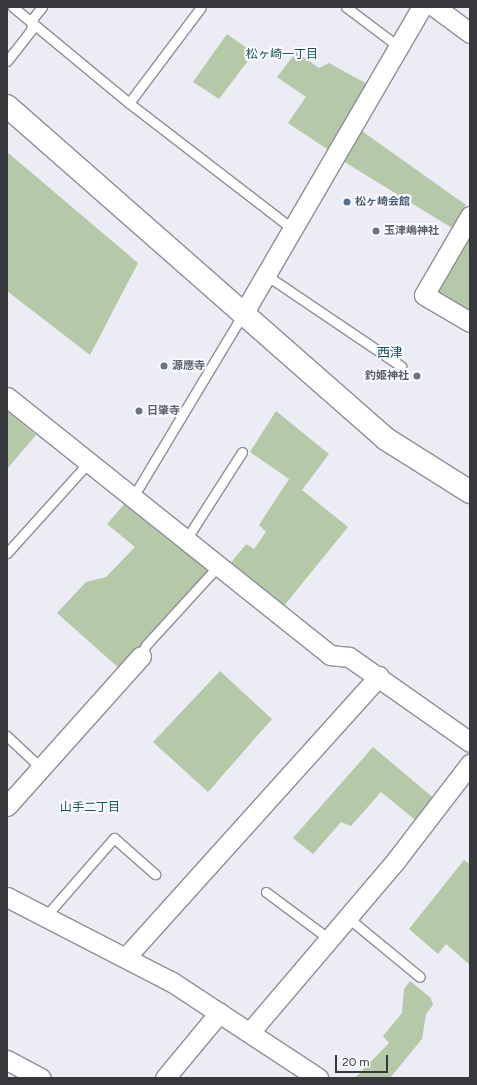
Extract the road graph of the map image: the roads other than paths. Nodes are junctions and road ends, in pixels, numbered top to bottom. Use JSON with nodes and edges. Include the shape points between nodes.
{"nodes":[{"id":1,"x":13,"y":7,"type":"edge"},
{"id":2,"x":42,"y":7,"type":"edge"},
{"id":3,"x":202,"y":7,"type":"edge"},
{"id":4,"x":346,"y":7,"type":"edge"},
{"id":5,"x":422,"y":7,"type":"edge"},
{"id":6,"x":435,"y":7,"type":"edge"},
{"id":7,"x":32,"y":24,"type":"junction"},
{"id":8,"x":470,"y":33,"type":"edge"},
{"id":9,"x":398,"y":47,"type":"junction"},
{"id":10,"x":7,"y":61,"type":"edge"},
{"id":11,"x":130,"y":103,"type":"junction"},
{"id":12,"x":7,"y":106,"type":"edge"},
{"id":13,"x":470,"y":216,"type":"edge"},
{"id":14,"x":294,"y":230,"type":"junction"},
{"id":15,"x":266,"y":275,"type":"junction"},
{"id":16,"x":243,"y":314,"type":"junction"},
{"id":17,"x":470,"y":322,"type":"edge"},
{"id":18,"x":401,"y":366,"type":"dead end"},
{"id":19,"x":7,"y":397,"type":"edge"},
{"id":20,"x":242,"y":452,"type":"dead end"},
{"id":21,"x":88,"y":463,"type":"junction"},
{"id":22,"x":470,"y":492,"type":"edge"},
{"id":23,"x":133,"y":497,"type":"junction"},
{"id":24,"x":187,"y":538,"type":"junction"},
{"id":25,"x":7,"y":553,"type":"edge"},
{"id":26,"x":220,"y":564,"type":"junction"},
{"id":27,"x":141,"y":656,"type":"joint"},
{"id":28,"x":379,"y":676,"type":"junction"},
{"id":29,"x":7,"y":736,"type":"edge"},
{"id":30,"x":470,"y":742,"type":"edge"},
{"id":31,"x":470,"y":764,"type":"edge"},
{"id":32,"x":41,"y":768,"type":"junction"},
{"id":33,"x":7,"y":806,"type":"edge"},
{"id":34,"x":156,"y":874,"type":"dead end"},
{"id":35,"x":266,"y":892,"type":"dead end"},
{"id":36,"x":7,"y":897,"type":"edge"},
{"id":37,"x":45,"y":917,"type":"junction"},
{"id":38,"x":347,"y":918,"type":"junction"},
{"id":39,"x":329,"y":939,"type":"junction"},
{"id":40,"x":126,"y":957,"type":"junction"},
{"id":41,"x":420,"y":978,"type":"dead end"},
{"id":42,"x":219,"y":1013,"type":"junction"},
{"id":43,"x":250,"y":1032,"type":"junction"},
{"id":44,"x":7,"y":1060,"type":"edge"},
{"id":45,"x":41,"y":1078,"type":"edge"},
{"id":46,"x":165,"y":1078,"type":"edge"},
{"id":47,"x":318,"y":1078,"type":"edge"}],
"edges":[{"from":1,"to":7,"type":"lane"},
{"from":2,"to":7,"type":"lane"},
{"from":3,"to":11,"type":"lane"},
{"from":4,"to":9,"type":"lane"},
{"from":5,"to":9,"type":"street"},
{"from":6,"to":8,"type":"street"},
{"from":7,"to":10,"type":"lane"},
{"from":7,"to":11,"type":"lane"},
{"from":9,"to":14,"type":"street"},
{"from":11,"to":14,"type":"lane"},
{"from":12,"to":16,"type":"street"},
{"from":13,"to":17,"type":"street","via":[[424,296]]},
{"from":14,"to":15,"type":"street"},
{"from":15,"to":16,"type":"street"},
{"from":15,"to":18,"type":"lane"},
{"from":16,"to":22,"type":"street","via":[[386,439]]},
{"from":16,"to":23,"type":"lane"},
{"from":19,"to":21,"type":"street"},
{"from":20,"to":24,"type":"lane"},
{"from":21,"to":23,"type":"street"},
{"from":21,"to":25,"type":"lane"},
{"from":23,"to":24,"type":"street"},
{"from":24,"to":26,"type":"street"},
{"from":26,"to":27,"type":"lane","via":[[146,645]]},
{"from":26,"to":28,"type":"street","via":[[330,654],[349,657]]},
{"from":27,"to":32,"type":"street"},
{"from":28,"to":30,"type":"street"},
{"from":28,"to":40,"type":"street"},
{"from":29,"to":32,"type":"lane"},
{"from":31,"to":38,"type":"street"},
{"from":32,"to":33,"type":"street"},
{"from":34,"to":37,"type":"lane","via":[[114,838]]},
{"from":35,"to":39,"type":"lane"},
{"from":36,"to":37,"type":"street"},
{"from":37,"to":40,"type":"street"},
{"from":38,"to":39,"type":"street"},
{"from":38,"to":41,"type":"lane"},
{"from":39,"to":43,"type":"street"},
{"from":40,"to":42,"type":"street"},
{"from":42,"to":43,"type":"street"},
{"from":42,"to":46,"type":"street"},
{"from":43,"to":47,"type":"street"},
{"from":44,"to":45,"type":"street"}]}
